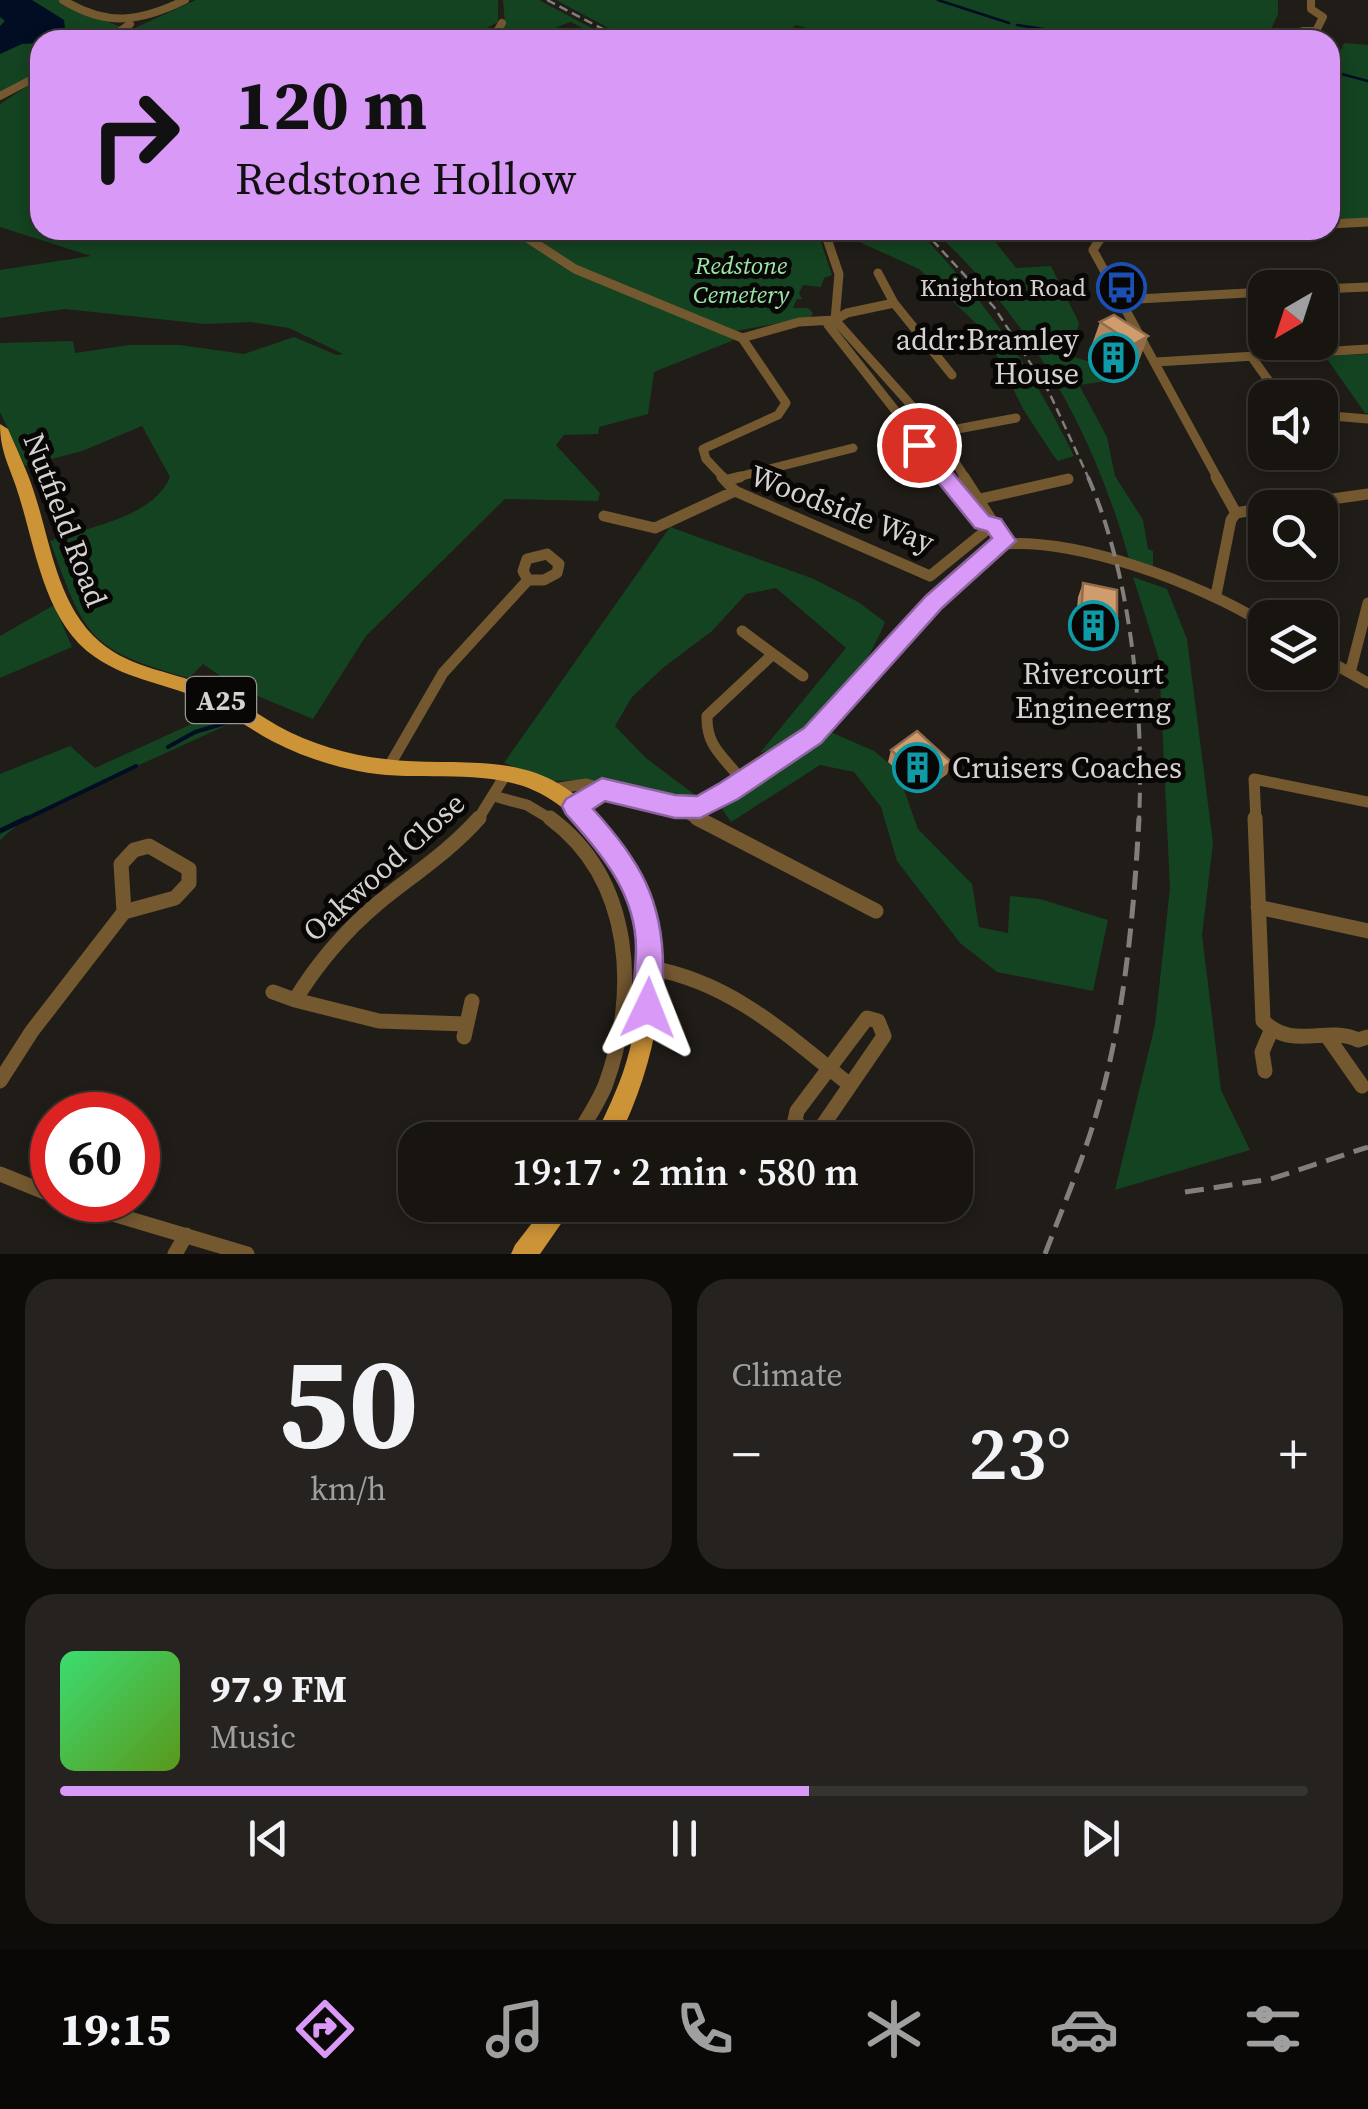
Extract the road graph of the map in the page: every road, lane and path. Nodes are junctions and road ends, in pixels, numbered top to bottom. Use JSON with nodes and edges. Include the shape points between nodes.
{"nodes":[{"id":1,"x":63,"y":0,"type":"edge"},
{"id":2,"x":185,"y":0,"type":"edge"},
{"id":3,"x":1310,"y":2,"type":"edge"},
{"id":4,"x":502,"y":23,"type":"dead end"},
{"id":5,"x":130,"y":24,"type":"junction"},
{"id":6,"x":125,"y":30,"type":"edge"},
{"id":7,"x":498,"y":30,"type":"edge"},
{"id":8,"x":1317,"y":30,"type":"edge"},
{"id":9,"x":30,"y":80,"type":"edge"},
{"id":10,"x":0,"y":96,"type":"edge"},
{"id":11,"x":1368,"y":222,"type":"edge"},
{"id":12,"x":1340,"y":223,"type":"edge"},
{"id":13,"x":530,"y":240,"type":"edge"},
{"id":14,"x":830,"y":240,"type":"edge"},
{"id":15,"x":1098,"y":240,"type":"edge"},
{"id":16,"x":878,"y":272,"type":"dead end"},
{"id":17,"x":1368,"y":287,"type":"edge"},
{"id":18,"x":1338,"y":288,"type":"edge"},
{"id":19,"x":1248,"y":293,"type":"edge"},
{"id":20,"x":1120,"y":300,"type":"junction"},
{"id":21,"x":894,"y":302,"type":"junction"},
{"id":22,"x":835,"y":320,"type":"junction"},
{"id":23,"x":742,"y":338,"type":"junction"},
{"id":24,"x":1368,"y":349,"type":"edge"},
{"id":25,"x":1338,"y":351,"type":"edge"},
{"id":26,"x":1248,"y":356,"type":"edge"},
{"id":27,"x":1156,"y":362,"type":"junction"},
{"id":28,"x":952,"y":375,"type":"dead end"},
{"id":29,"x":1338,"y":417,"type":"edge"},
{"id":30,"x":1016,"y":418,"type":"dead end"},
{"id":31,"x":1368,"y":418,"type":"edge"},
{"id":32,"x":909,"y":428,"type":"dead end"},
{"id":33,"x":0,"y":429,"type":"edge"},
{"id":34,"x":936,"y":433,"type":"junction"},
{"id":35,"x":919,"y":445,"type":"dead end"},
{"id":36,"x":854,"y":448,"type":"dead end"},
{"id":37,"x":1068,"y":480,"type":"dead end"},
{"id":38,"x":731,"y":485,"type":"junction"},
{"id":39,"x":1368,"y":494,"type":"edge"},
{"id":40,"x":1338,"y":498,"type":"edge"},
{"id":41,"x":980,"y":499,"type":"junction"},
{"id":42,"x":1248,"y":511,"type":"edge"},
{"id":43,"x":1236,"y":513,"type":"junction"},
{"id":44,"x":604,"y":516,"type":"dead end"},
{"id":45,"x":991,"y":525,"type":"junction"},
{"id":46,"x":1005,"y":541,"type":"junction"},
{"id":47,"x":528,"y":580,"type":"dead end"},
{"id":48,"x":1216,"y":595,"type":"junction"},
{"id":49,"x":1368,"y":603,"type":"edge"},
{"id":50,"x":1248,"y":614,"type":"edge"},
{"id":51,"x":742,"y":631,"type":"dead end"},
{"id":52,"x":773,"y":654,"type":"junction"},
{"id":53,"x":1338,"y":666,"type":"edge"},
{"id":54,"x":1350,"y":673,"type":"junction"},
{"id":55,"x":803,"y":676,"type":"dead end"},
{"id":56,"x":1368,"y":684,"type":"edge"},
{"id":57,"x":388,"y":768,"type":"junction"},
{"id":58,"x":506,"y":774,"type":"junction"},
{"id":59,"x":742,"y":781,"type":"junction"},
{"id":60,"x":550,"y":789,"type":"junction"},
{"id":61,"x":602,"y":789,"type":"junction"},
{"id":62,"x":497,"y":797,"type":"junction"},
{"id":63,"x":1368,"y":802,"type":"edge"},
{"id":64,"x":575,"y":806,"type":"junction"},
{"id":65,"x":675,"y":807,"type":"junction"},
{"id":66,"x":1258,"y":907,"type":"junction"},
{"id":67,"x":876,"y":911,"type":"dead end"},
{"id":68,"x":124,"y":912,"type":"junction"},
{"id":69,"x":1368,"y":931,"type":"edge"},
{"id":70,"x":651,"y":968,"type":"junction"},
{"id":71,"x":273,"y":992,"type":"dead end"},
{"id":72,"x":295,"y":1000,"type":"junction"},
{"id":73,"x":472,"y":1001,"type":"dead end"},
{"id":74,"x":1271,"y":1031,"type":"junction"},
{"id":75,"x":1327,"y":1036,"type":"junction"},
{"id":76,"x":1368,"y":1036,"type":"edge"},
{"id":77,"x":828,"y":1068,"type":"junction"},
{"id":78,"x":1265,"y":1071,"type":"dead end"},
{"id":79,"x":0,"y":1080,"type":"edge"},
{"id":80,"x":850,"y":1085,"type":"junction"},
{"id":81,"x":1362,"y":1086,"type":"dead end"},
{"id":82,"x":586,"y":1122,"type":"edge"},
{"id":83,"x":613,"y":1122,"type":"edge"},
{"id":84,"x":0,"y":1174,"type":"edge"},
{"id":85,"x":30,"y":1186,"type":"edge"},
{"id":86,"x":141,"y":1222,"type":"edge"},
{"id":87,"x":549,"y":1222,"type":"edge"},
{"id":88,"x":186,"y":1235,"type":"junction"},
{"id":89,"x":175,"y":1254,"type":"edge"},
{"id":90,"x":247,"y":1254,"type":"edge"},
{"id":91,"x":524,"y":1254,"type":"edge"}],
"edges":[{"from":1,"to":5,"type":"street"},
{"from":2,"to":5,"type":"street"},
{"from":3,"to":8,"type":"street","via":[[1323,17]]},
{"from":4,"to":7,"type":"street"},
{"from":5,"to":6,"type":"street"},
{"from":9,"to":10,"type":"street"},
{"from":11,"to":12,"type":"street"},
{"from":13,"to":23,"type":"street","via":[[574,269]]},
{"from":14,"to":22,"type":"street","via":[[840,270]]},
{"from":15,"to":20,"type":"street","via":[[1094,255]]},
{"from":16,"to":21,"type":"street"},
{"from":17,"to":18,"type":"street"},
{"from":19,"to":20,"type":"street"},
{"from":20,"to":27,"type":"street"},
{"from":21,"to":22,"type":"street"},
{"from":21,"to":28,"type":"street"},
{"from":22,"to":23,"type":"street"},
{"from":22,"to":32,"type":"street","via":[[828,325]]},
{"from":22,"to":34,"type":"street"},
{"from":23,"to":38,"type":"street","via":[[786,406],[703,449]]},
{"from":24,"to":25,"type":"street"},
{"from":26,"to":27,"type":"street"},
{"from":27,"to":43,"type":"street"},
{"from":29,"to":31,"type":"street"},
{"from":30,"to":34,"type":"street"},
{"from":33,"to":57,"type":"main road","name":"Nutfield Road","number":"A25","via":[[53,580],[93,647],[218,699],[297,744]]},
{"from":34,"to":41,"type":"street"},
{"from":35,"to":45,"type":"street"},
{"from":36,"to":38,"type":"street"},
{"from":37,"to":41,"type":"street"},
{"from":38,"to":44,"type":"street","name":"Woodside Way","via":[[655,528]]},
{"from":38,"to":45,"type":"street","name":"Woodside Way","via":[[930,576]]},
{"from":39,"to":40,"type":"street"},
{"from":41,"to":45,"type":"street"},
{"from":42,"to":43,"type":"street"},
{"from":43,"to":48,"type":"street"},
{"from":45,"to":46,"type":"street"},
{"from":46,"to":48,"type":"street","via":[[1084,556]]},
{"from":46,"to":59,"type":"street","via":[[934,602],[812,736]]},
{"from":47,"to":57,"type":"street","via":[[443,673]]},
{"from":48,"to":50,"type":"street"},
{"from":49,"to":54,"type":"street"},
{"from":51,"to":52,"type":"street"},
{"from":52,"to":55,"type":"street"},
{"from":52,"to":59,"type":"street","via":[[707,716],[705,738]]},
{"from":53,"to":54,"type":"street"},
{"from":54,"to":56,"type":"street"},
{"from":57,"to":58,"type":"main road","name":"Nutfield Road","number":"A25"},
{"from":58,"to":60,"type":"main road","name":"Nutfield Road","number":"A25"},
{"from":58,"to":62,"type":"street","name":"Oakwood Close"},
{"from":59,"to":65,"type":"street","via":[[700,807]]},
{"from":60,"to":61,"type":"street"},
{"from":60,"to":64,"type":"main road","name":"Nutfield Road","number":"A25"},
{"from":61,"to":64,"type":"street"},
{"from":61,"to":65,"type":"street"},
{"from":62,"to":72,"type":"street","name":"Oakwood Close","via":[[458,844],[354,926],[310,973]]},
{"from":62,"to":82,"type":"street","via":[[539,809],[581,844],[609,884],[622,928],[626,969],[613,1053]]},
{"from":63,"to":66,"type":"street","via":[[1254,778]]},
{"from":64,"to":70,"type":"main road","number":"A25","via":[[608,840],[635,885]]},
{"from":65,"to":67,"type":"street"},
{"from":66,"to":69,"type":"street"},
{"from":66,"to":74,"type":"street","via":[[1264,1021]]},
{"from":68,"to":68,"type":"street","via":[[121,864],[134,850],[148,846],[189,869],[188,882],[174,898]]},
{"from":68,"to":79,"type":"street"},
{"from":70,"to":77,"type":"street","via":[[695,976],[736,996]]},
{"from":70,"to":83,"type":"main road","number":"A25","via":[[637,1063]]},
{"from":71,"to":72,"type":"street"},
{"from":72,"to":73,"type":"street","via":[[386,1024],[465,1030]]},
{"from":74,"to":75,"type":"street","via":[[1308,1041]]},
{"from":74,"to":78,"type":"street","via":[[1262,1052]]},
{"from":75,"to":76,"type":"street"},
{"from":75,"to":81,"type":"street"},
{"from":77,"to":80,"type":"street"},
{"from":77,"to":80,"type":"street","via":[[797,1111],[801,1129],[818,1131]]},
{"from":77,"to":80,"type":"street","via":[[861,1021],[878,1021],[884,1036]]},
{"from":84,"to":85,"type":"street"},
{"from":86,"to":88,"type":"street"},
{"from":87,"to":91,"type":"main road"},
{"from":88,"to":89,"type":"street"},
{"from":88,"to":90,"type":"street"}]}
